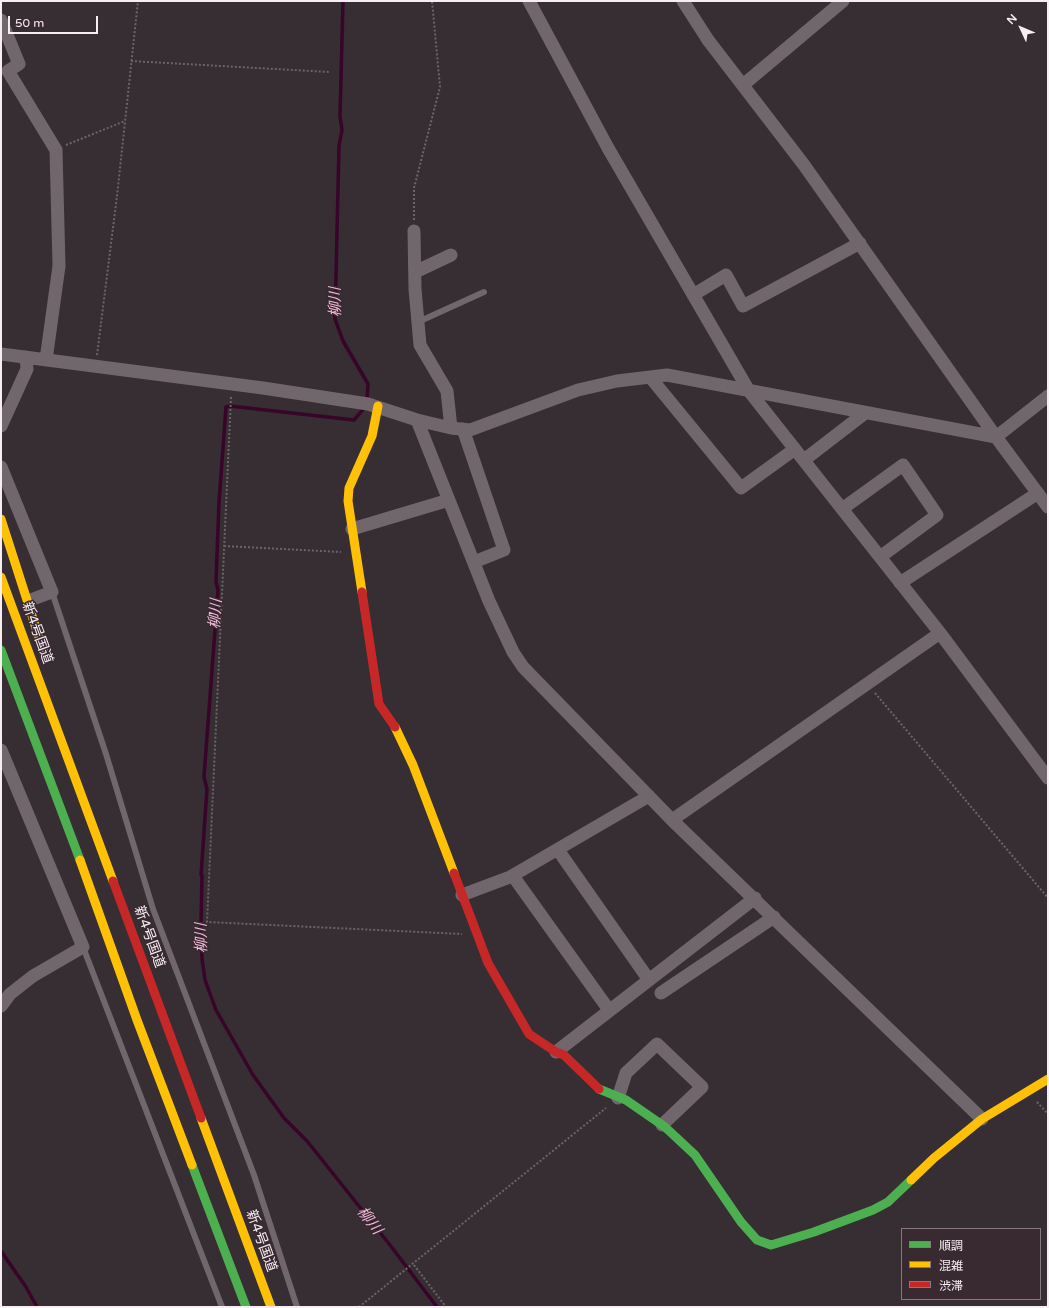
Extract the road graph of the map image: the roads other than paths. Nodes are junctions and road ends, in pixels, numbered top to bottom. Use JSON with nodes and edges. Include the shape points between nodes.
{"nodes":[{"id":1,"x":528,"y":1,"type":"edge"},
{"id":2,"x":683,"y":1,"type":"edge"},
{"id":3,"x":843,"y":1,"type":"edge"},
{"id":4,"x":1,"y":20,"type":"edge"},
{"id":5,"x":5,"y":73,"type":"edge"},
{"id":6,"x":743,"y":85,"type":"junction"},
{"id":7,"x":414,"y":231,"type":"road end"},
{"id":8,"x":860,"y":243,"type":"junction"},
{"id":9,"x":451,"y":255,"type":"dead end"},
{"id":10,"x":415,"y":272,"type":"junction"},
{"id":11,"x":484,"y":292,"type":"dead end"},
{"id":12,"x":693,"y":295,"type":"junction"},
{"id":13,"x":418,"y":322,"type":"junction"},
{"id":14,"x":1,"y":354,"type":"edge"},
{"id":15,"x":26,"y":357,"type":"junction"},
{"id":16,"x":46,"y":360,"type":"junction"},
{"id":17,"x":650,"y":377,"type":"junction"},
{"id":18,"x":749,"y":391,"type":"junction"},
{"id":19,"x":1048,"y":396,"type":"edge"},
{"id":20,"x":378,"y":406,"type":"junction"},
{"id":21,"x":865,"y":413,"type":"junction"},
{"id":22,"x":417,"y":420,"type":"junction"},
{"id":23,"x":1,"y":426,"type":"edge"},
{"id":24,"x":457,"y":428,"type":"junction"},
{"id":25,"x":996,"y":437,"type":"junction"},
{"id":26,"x":795,"y":449,"type":"junction"},
{"id":27,"x":804,"y":460,"type":"junction"},
{"id":28,"x":1,"y":467,"type":"edge"},
{"id":29,"x":1038,"y":493,"type":"junction"},
{"id":30,"x":449,"y":500,"type":"junction"},
{"id":31,"x":1048,"y":507,"type":"edge"},
{"id":32,"x":842,"y":509,"type":"junction"},
{"id":33,"x":1,"y":519,"type":"edge"},
{"id":34,"x":352,"y":529,"type":"junction"},
{"id":35,"x":880,"y":557,"type":"junction"},
{"id":36,"x":474,"y":562,"type":"junction"},
{"id":37,"x":1,"y":577,"type":"edge"},
{"id":38,"x":900,"y":582,"type":"junction"},
{"id":39,"x":52,"y":592,"type":"junction"},
{"id":40,"x":33,"y":599,"type":"dead end"},
{"id":41,"x":940,"y":633,"type":"junction"},
{"id":42,"x":1,"y":650,"type":"edge"},
{"id":43,"x":46,"y":660,"type":"dead end"},
{"id":44,"x":4,"y":686,"type":"dead end"},
{"id":45,"x":61,"y":711,"type":"dead end"},
{"id":46,"x":1,"y":750,"type":"edge"},
{"id":47,"x":39,"y":754,"type":"junction"},
{"id":48,"x":1048,"y":778,"type":"edge"},
{"id":49,"x":649,"y":796,"type":"junction"},
{"id":50,"x":86,"y":806,"type":"junction"},
{"id":51,"x":672,"y":820,"type":"junction"},
{"id":52,"x":558,"y":850,"type":"junction"},
{"id":53,"x":513,"y":876,"type":"junction"},
{"id":54,"x":462,"y":895,"type":"junction"},
{"id":55,"x":755,"y":898,"type":"junction"},
{"id":56,"x":774,"y":917,"type":"junction"},
{"id":57,"x":83,"y":947,"type":"junction"},
{"id":58,"x":649,"y":980,"type":"junction"},
{"id":59,"x":661,"y":993,"type":"dead end"},
{"id":60,"x":1,"y":1006,"type":"edge"},
{"id":61,"x":609,"y":1010,"type":"junction"},
{"id":62,"x":556,"y":1052,"type":"junction"},
{"id":63,"x":1048,"y":1079,"type":"edge"},
{"id":64,"x":618,"y":1098,"type":"junction"},
{"id":65,"x":982,"y":1119,"type":"junction"},
{"id":66,"x":662,"y":1125,"type":"junction"},
{"id":67,"x":222,"y":1307,"type":"edge"},
{"id":68,"x":246,"y":1307,"type":"edge"},
{"id":69,"x":271,"y":1307,"type":"edge"},
{"id":70,"x":297,"y":1307,"type":"edge"}],
"edges":[{"from":1,"to":12,"type":"street","via":[[608,148]]},
{"from":2,"to":6,"type":"street","via":[[708,40]]},
{"from":3,"to":6,"type":"street"},
{"from":4,"to":5,"type":"street","via":[[19,64]]},
{"from":5,"to":16,"type":"street","via":[[56,150],[59,266]]},
{"from":6,"to":8,"type":"street"},
{"from":7,"to":10,"type":"street"},
{"from":8,"to":12,"type":"street","via":[[744,306],[726,275]]},
{"from":8,"to":25,"type":"street"},
{"from":9,"to":10,"type":"street"},
{"from":10,"to":13,"type":"street"},
{"from":11,"to":13,"type":"lane"},
{"from":12,"to":18,"type":"street"},
{"from":13,"to":24,"type":"street","via":[[420,345],[447,391]]},
{"from":14,"to":15,"type":"street"},
{"from":15,"to":16,"type":"street"},
{"from":15,"to":23,"type":"street","via":[[27,369]]},
{"from":16,"to":20,"type":"street","via":[[232,383]]},
{"from":17,"to":18,"type":"street","via":[[667,375]]},
{"from":17,"to":24,"type":"street","via":[[616,381],[578,390],[470,430]]},
{"from":17,"to":26,"type":"street","via":[[742,488]]},
{"from":18,"to":21,"type":"street"},
{"from":18,"to":26,"type":"street"},
{"from":19,"to":25,"type":"street"},
{"from":20,"to":22,"type":"street"},
{"from":20,"to":34,"type":"main road","via":[[372,436],[348,488]]},
{"from":21,"to":25,"type":"street"},
{"from":21,"to":27,"type":"street"},
{"from":22,"to":24,"type":"street"},
{"from":22,"to":30,"type":"street"},
{"from":24,"to":36,"type":"street","via":[[504,550]]},
{"from":25,"to":29,"type":"street"},
{"from":26,"to":27,"type":"street"},
{"from":27,"to":32,"type":"street"},
{"from":28,"to":39,"type":"street"},
{"from":29,"to":31,"type":"street"},
{"from":29,"to":38,"type":"street"},
{"from":30,"to":34,"type":"street"},
{"from":30,"to":36,"type":"street"},
{"from":32,"to":35,"type":"street"},
{"from":32,"to":35,"type":"street","via":[[903,465],[937,515]]},
{"from":33,"to":43,"type":"main road"},
{"from":34,"to":54,"type":"main road","via":[[379,704],[393,722],[413,765]]},
{"from":35,"to":38,"type":"street"},
{"from":36,"to":49,"type":"street","via":[[513,652],[523,667]]},
{"from":37,"to":50,"type":"main road","name":"新4号国道"},
{"from":38,"to":41,"type":"street"},
{"from":39,"to":40,"type":"street"},
{"from":39,"to":70,"type":"lane","via":[[106,754],[153,909],[254,1175]]},
{"from":41,"to":48,"type":"street"},
{"from":41,"to":51,"type":"street"},
{"from":42,"to":47,"type":"main road"},
{"from":44,"to":47,"type":"main road"},
{"from":45,"to":50,"type":"main road"},
{"from":46,"to":57,"type":"street"},
{"from":47,"to":68,"type":"main road"},
{"from":49,"to":51,"type":"street"},
{"from":49,"to":52,"type":"street"},
{"from":50,"to":69,"type":"main road","name":"新4号国道"},
{"from":51,"to":55,"type":"street"},
{"from":52,"to":53,"type":"street"},
{"from":52,"to":58,"type":"street"},
{"from":53,"to":54,"type":"street"},
{"from":53,"to":61,"type":"street"},
{"from":54,"to":62,"type":"main road","via":[[488,963],[529,1034]]},
{"from":55,"to":56,"type":"street"},
{"from":55,"to":58,"type":"street"},
{"from":56,"to":59,"type":"street"},
{"from":56,"to":65,"type":"street"},
{"from":57,"to":60,"type":"street","via":[[33,976],[13,991]]},
{"from":57,"to":67,"type":"lane"},
{"from":58,"to":61,"type":"street"},
{"from":61,"to":62,"type":"street"},
{"from":62,"to":64,"type":"main road","via":[[564,1055],[600,1090]]},
{"from":63,"to":65,"type":"main road"},
{"from":64,"to":66,"type":"main road","via":[[638,1107]]},
{"from":64,"to":66,"type":"street","via":[[626,1073],[657,1044],[702,1088]]},
{"from":65,"to":66,"type":"main road","via":[[934,1158],[888,1202],[873,1210],[771,1246],[757,1240],[741,1222],[695,1155]]}]}
